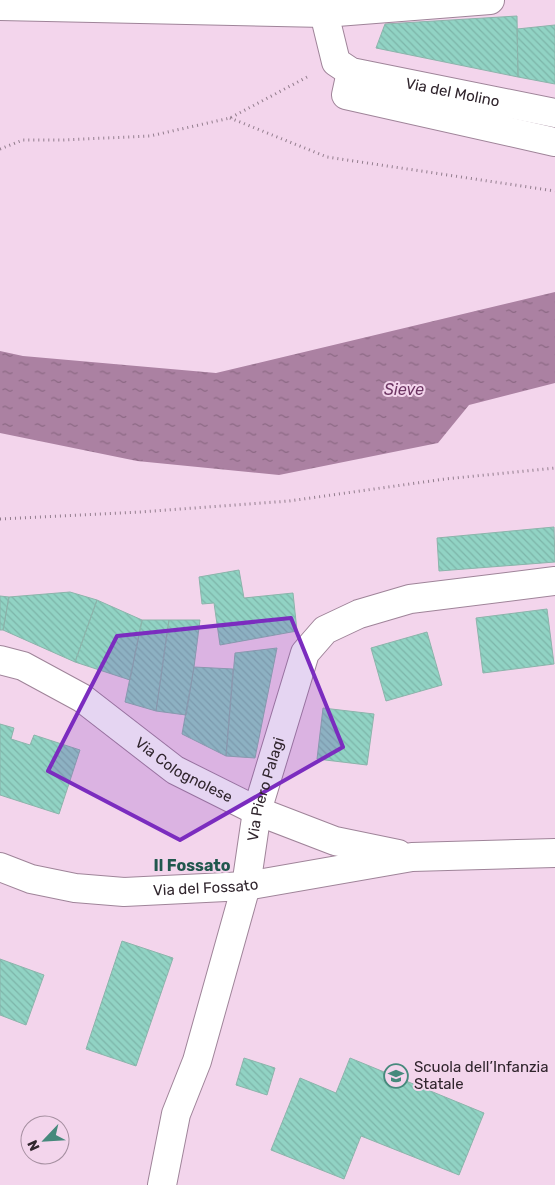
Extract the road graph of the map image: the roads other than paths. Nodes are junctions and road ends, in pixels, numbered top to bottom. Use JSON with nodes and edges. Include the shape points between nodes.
{"nodes":[{"id":1,"x":487,"y":0,"type":"edge"},
{"id":2,"x":0,"y":6,"type":"edge"},
{"id":3,"x":324,"y":13,"type":"junction"},
{"id":4,"x":344,"y":67,"type":"junction"},
{"id":5,"x":555,"y":113,"type":"edge"},
{"id":6,"x":555,"y":142,"type":"edge"},
{"id":7,"x":555,"y":581,"type":"edge"},
{"id":8,"x":0,"y":660,"type":"edge"},
{"id":9,"x":257,"y":811,"type":"junction"},
{"id":10,"x":555,"y":853,"type":"edge"},
{"id":11,"x":412,"y":857,"type":"junction"},
{"id":12,"x":0,"y":867,"type":"edge"},
{"id":13,"x":246,"y":886,"type":"junction"},
{"id":14,"x":162,"y":1185,"type":"edge"}],
"edges":[{"from":1,"to":3,"type":"street"},
{"from":2,"to":3,"type":"street"},
{"from":3,"to":4,"type":"street"},
{"from":4,"to":5,"type":"street","name":"Via del Molino"},
{"from":4,"to":6,"type":"street","via":[[346,94]]},
{"from":7,"to":9,"type":"street","name":"Via Piero Palagi","via":[[410,599],[359,614],[325,630],[305,653]]},
{"from":8,"to":9,"type":"street","name":"Via Colognolese","via":[[23,666],[82,698],[175,770]]},
{"from":9,"to":11,"type":"street","name":"Via Colognolese","via":[[335,841]]},
{"from":9,"to":13,"type":"street","name":"Via Piero Palagi"},
{"from":10,"to":11,"type":"street"},
{"from":11,"to":13,"type":"street","name":"Via del Fossato"},
{"from":12,"to":13,"type":"street","name":"Via del Fossato","via":[[31,879],[75,888],[124,892]]},
{"from":13,"to":14,"type":"street","name":"Via Piero Palagi","via":[[197,1061],[176,1114]]}]}
